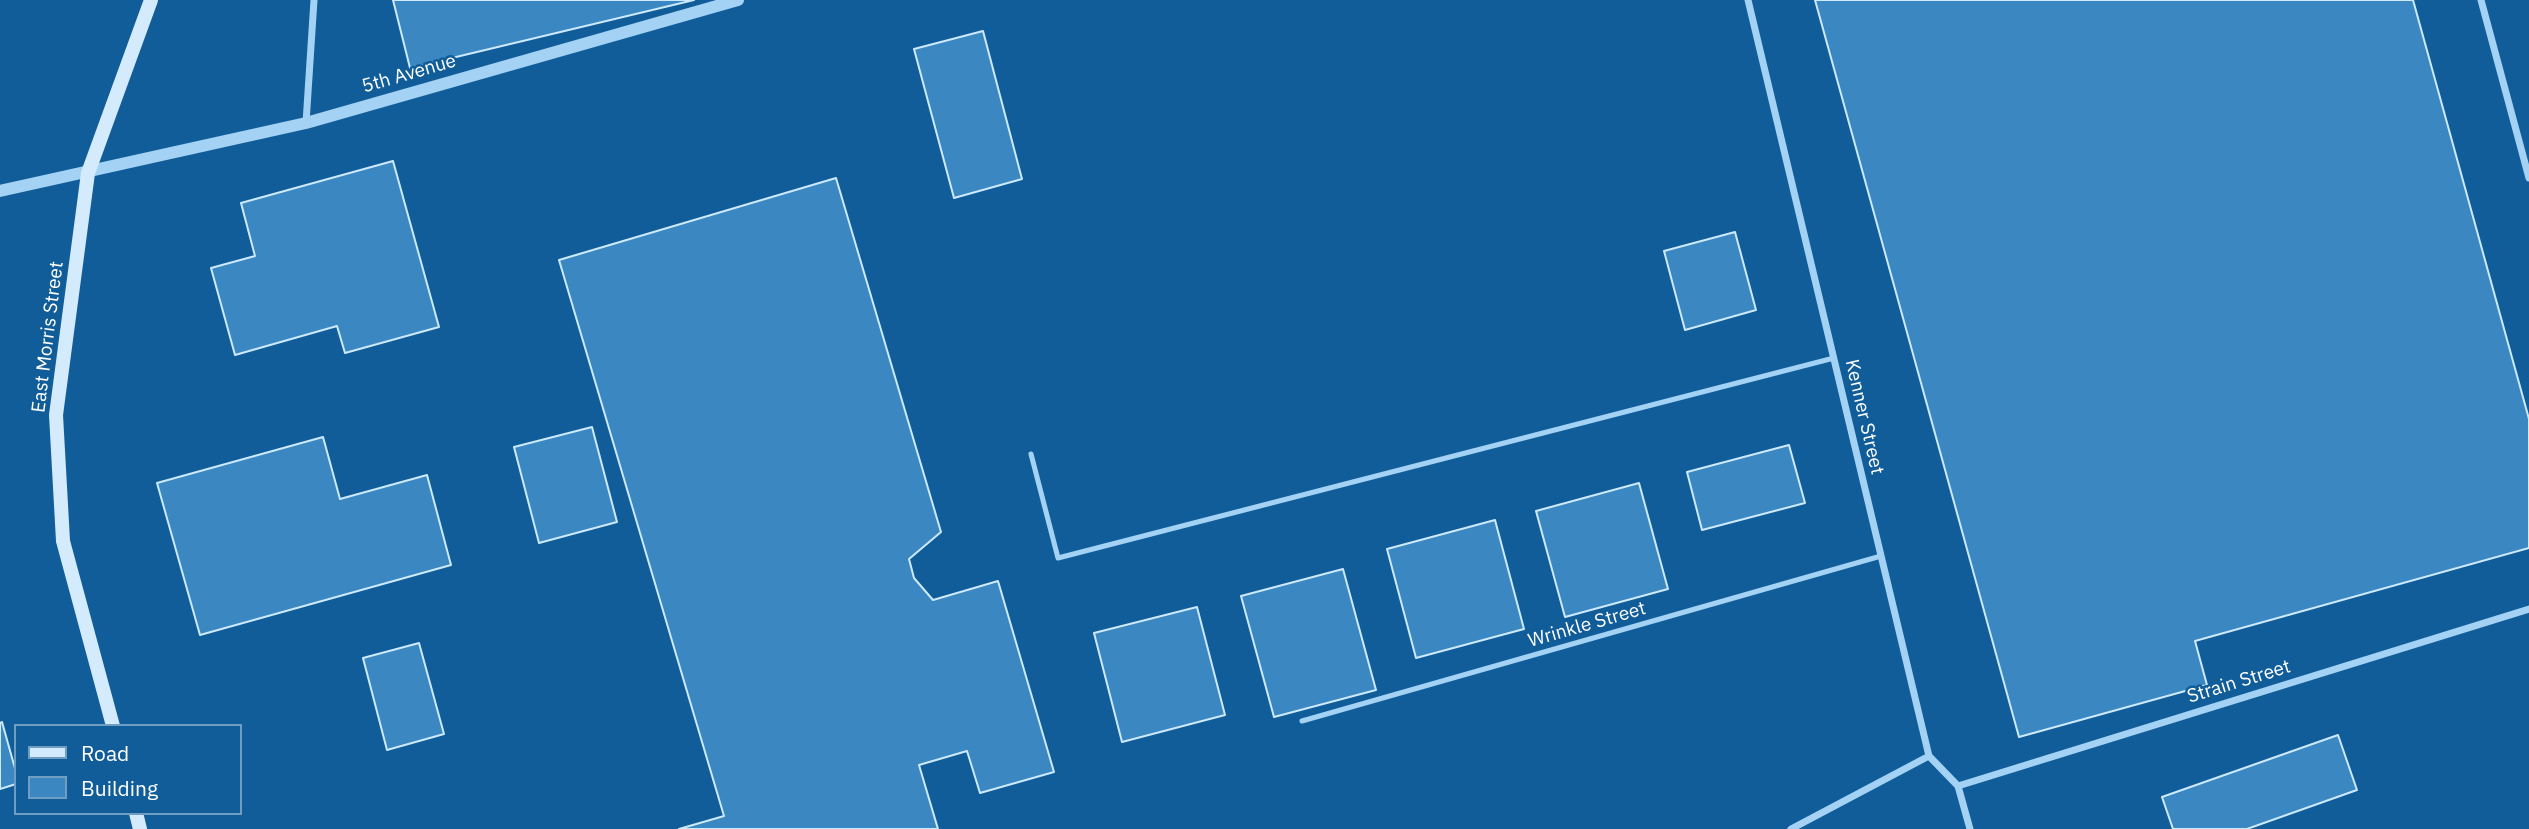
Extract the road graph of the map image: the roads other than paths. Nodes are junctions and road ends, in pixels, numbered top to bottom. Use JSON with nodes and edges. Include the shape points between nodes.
{"nodes":[{"id":1,"x":151,"y":0,"type":"edge"},
{"id":2,"x":314,"y":0,"type":"edge"},
{"id":3,"x":738,"y":0,"type":"edge"},
{"id":4,"x":1748,"y":0,"type":"edge"},
{"id":5,"x":2481,"y":0,"type":"edge"},
{"id":6,"x":306,"y":123,"type":"junction"},
{"id":7,"x":88,"y":173,"type":"junction"},
{"id":8,"x":2529,"y":177,"type":"edge"},
{"id":9,"x":0,"y":191,"type":"edge"},
{"id":10,"x":1834,"y":358,"type":"junction"},
{"id":11,"x":1031,"y":454,"type":"dead end"},
{"id":12,"x":1881,"y":556,"type":"junction"},
{"id":13,"x":2529,"y":608,"type":"edge"},
{"id":14,"x":1302,"y":721,"type":"dead end"},
{"id":15,"x":112,"y":724,"type":"edge"},
{"id":16,"x":1929,"y":756,"type":"junction"},
{"id":17,"x":1958,"y":786,"type":"junction"},
{"id":18,"x":1791,"y":829,"type":"edge"},
{"id":19,"x":1970,"y":829,"type":"edge"}],
"edges":[{"from":1,"to":7,"type":"main road","name":"East Morris Street"},
{"from":2,"to":6,"type":"street"},
{"from":3,"to":6,"type":"street","name":"5th Avenue"},
{"from":4,"to":10,"type":"street","name":"Kenner Street"},
{"from":5,"to":8,"type":"street"},
{"from":6,"to":7,"type":"street","name":"5th Avenue"},
{"from":7,"to":9,"type":"street","name":"5th Avenue"},
{"from":7,"to":15,"type":"main road","name":"East Morris Street","via":[[56,415],[63,541]]},
{"from":10,"to":11,"type":"lane","via":[[1058,558]]},
{"from":10,"to":12,"type":"street","name":"Kenner Street"},
{"from":12,"to":14,"type":"lane","name":"Wrinkle Street"},
{"from":12,"to":16,"type":"street","name":"Kenner Street"},
{"from":13,"to":17,"type":"street","name":"Strain Street"},
{"from":16,"to":17,"type":"street"},
{"from":16,"to":18,"type":"street"},
{"from":17,"to":19,"type":"street"}]}
